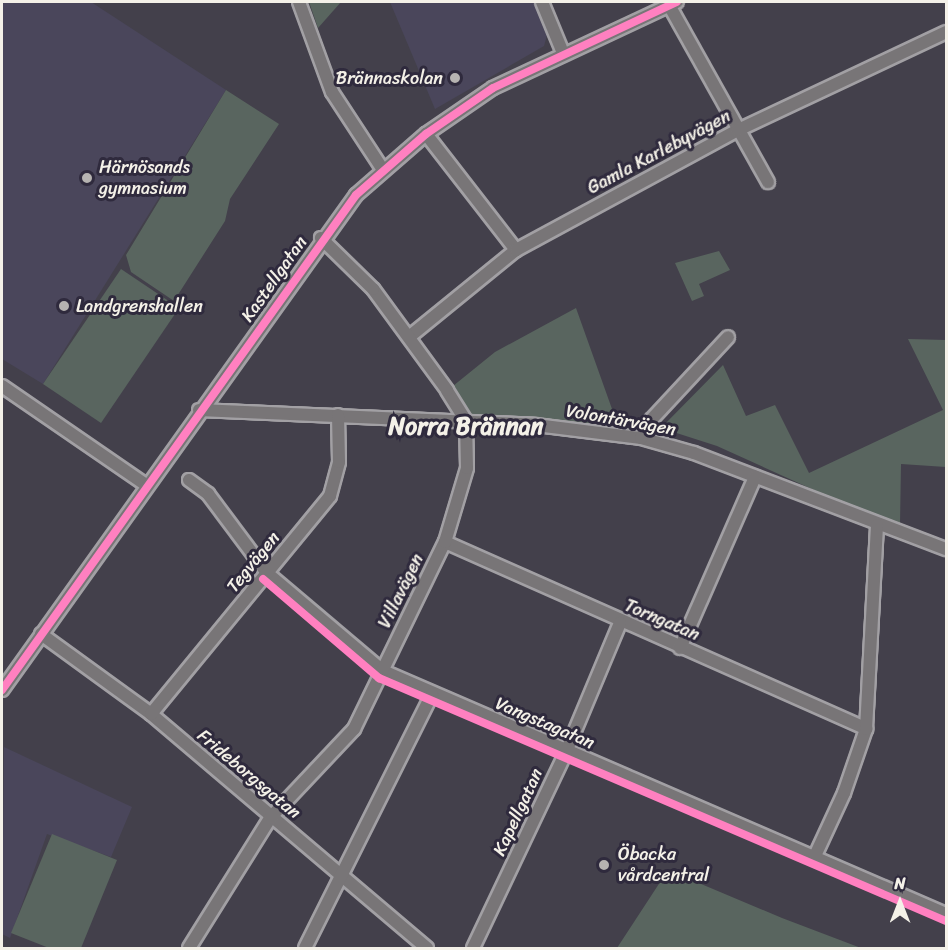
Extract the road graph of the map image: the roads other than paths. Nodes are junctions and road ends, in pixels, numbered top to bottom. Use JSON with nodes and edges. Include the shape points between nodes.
{"nodes":[{"id":1,"x":299,"y":2,"type":"edge"},
{"id":2,"x":542,"y":2,"type":"edge"},
{"id":3,"x":673,"y":3,"type":"edge"},
{"id":4,"x":946,"y":32,"type":"edge"},
{"id":5,"x":563,"y":53,"type":"junction"},
{"id":6,"x":738,"y":130,"type":"junction"},
{"id":7,"x":426,"y":134,"type":"junction"},
{"id":8,"x":383,"y":170,"type":"junction"},
{"id":9,"x":768,"y":182,"type":"dead end"},
{"id":10,"x":321,"y":238,"type":"junction"},
{"id":11,"x":516,"y":250,"type":"junction"},
{"id":12,"x":409,"y":337,"type":"junction"},
{"id":13,"x":728,"y":337,"type":"dead end"},
{"id":14,"x":2,"y":386,"type":"edge"},
{"id":15,"x":199,"y":410,"type":"junction"},
{"id":16,"x":338,"y":415,"type":"junction"},
{"id":17,"x":466,"y":422,"type":"junction"},
{"id":18,"x":641,"y":438,"type":"junction"},
{"id":19,"x":755,"y":477,"type":"junction"},
{"id":20,"x":189,"y":480,"type":"dead end"},
{"id":21,"x":146,"y":485,"type":"junction"},
{"id":22,"x":877,"y":525,"type":"junction"},
{"id":23,"x":445,"y":542,"type":"junction"},
{"id":24,"x":946,"y":549,"type":"edge"},
{"id":25,"x":267,"y":573,"type":"junction"},
{"id":26,"x":620,"y":623,"type":"junction"},
{"id":27,"x":40,"y":634,"type":"junction"},
{"id":28,"x":680,"y":648,"type":"junction"},
{"id":29,"x":383,"y":671,"type":"junction"},
{"id":30,"x":2,"y":690,"type":"edge"},
{"id":31,"x":432,"y":694,"type":"junction"},
{"id":32,"x":151,"y":714,"type":"junction"},
{"id":33,"x":866,"y":729,"type":"junction"},
{"id":34,"x":566,"y":752,"type":"junction"},
{"id":35,"x":271,"y":817,"type":"junction"},
{"id":36,"x":814,"y":858,"type":"junction"},
{"id":37,"x":342,"y":876,"type":"junction"},
{"id":38,"x":946,"y":914,"type":"edge"},
{"id":39,"x":189,"y":948,"type":"edge"},
{"id":40,"x":305,"y":948,"type":"edge"},
{"id":41,"x":427,"y":948,"type":"edge"},
{"id":42,"x":473,"y":948,"type":"edge"}],
"edges":[{"from":1,"to":8,"type":"street","via":[[332,92]]},
{"from":2,"to":5,"type":"street"},
{"from":3,"to":5,"type":"street","name":"Kastellgatan"},
{"from":3,"to":6,"type":"street"},
{"from":4,"to":6,"type":"street","name":"Gamla Karlebyvägen"},
{"from":5,"to":7,"type":"street","name":"Kastellgatan","via":[[493,88]]},
{"from":6,"to":9,"type":"street"},
{"from":6,"to":11,"type":"street","name":"Gamla Karlebyvägen"},
{"from":7,"to":8,"type":"street","name":"Kastellgatan"},
{"from":7,"to":11,"type":"street"},
{"from":8,"to":10,"type":"street","name":"Kastellgatan","via":[[356,195]]},
{"from":10,"to":12,"type":"street","via":[[373,289]]},
{"from":10,"to":15,"type":"street","name":"Kastellgatan"},
{"from":11,"to":12,"type":"street","name":"Gamla Karlebyvägen"},
{"from":12,"to":17,"type":"street"},
{"from":13,"to":18,"type":"street","via":[[651,420]]},
{"from":14,"to":21,"type":"street"},
{"from":15,"to":16,"type":"street","name":"Volontärvägen"},
{"from":15,"to":21,"type":"street","name":"Kastellgatan"},
{"from":16,"to":17,"type":"street","name":"Volontärvägen"},
{"from":16,"to":25,"type":"street","name":"Tegvägen","via":[[337,483]]},
{"from":17,"to":18,"type":"street","name":"Volontärvägen","via":[[587,429]]},
{"from":17,"to":23,"type":"street","name":"Villavägen","via":[[467,468]]},
{"from":18,"to":19,"type":"street","name":"Volontärvägen"},
{"from":19,"to":22,"type":"street","name":"Volontärvägen"},
{"from":19,"to":28,"type":"street"},
{"from":20,"to":25,"type":"street","name":"Vangstagatan","via":[[208,494]]},
{"from":21,"to":27,"type":"street","name":"Kastellgatan"},
{"from":22,"to":24,"type":"street","name":"Volontärvägen"},
{"from":22,"to":33,"type":"street"},
{"from":23,"to":26,"type":"street","name":"Torngatan"},
{"from":23,"to":29,"type":"street","name":"Villavägen"},
{"from":25,"to":29,"type":"street","name":"Vangstagatan"},
{"from":25,"to":32,"type":"street","name":"Tegvägen"},
{"from":26,"to":28,"type":"street","name":"Torngatan"},
{"from":26,"to":34,"type":"street","name":"Kapellgatan"},
{"from":27,"to":30,"type":"street","name":"Kastellgatan"},
{"from":27,"to":32,"type":"street","name":"Frideborgsgatan"},
{"from":28,"to":33,"type":"street","name":"Torngatan"},
{"from":29,"to":31,"type":"street","name":"Vangstagatan"},
{"from":29,"to":35,"type":"street","name":"Villavägen","via":[[354,729]]},
{"from":31,"to":34,"type":"street","name":"Vangstagatan"},
{"from":31,"to":37,"type":"street"},
{"from":32,"to":35,"type":"street","name":"Frideborgsgatan"},
{"from":33,"to":36,"type":"street","via":[[844,793]]},
{"from":34,"to":36,"type":"street","name":"Vangstagatan"},
{"from":34,"to":42,"type":"street","name":"Kapellgatan"},
{"from":35,"to":37,"type":"street","name":"Frideborgsgatan"},
{"from":35,"to":39,"type":"street","name":"Villavägen"},
{"from":36,"to":38,"type":"street","name":"Vangstagatan"},
{"from":37,"to":40,"type":"street"},
{"from":37,"to":41,"type":"street","name":"Frideborgsgatan"}]}
